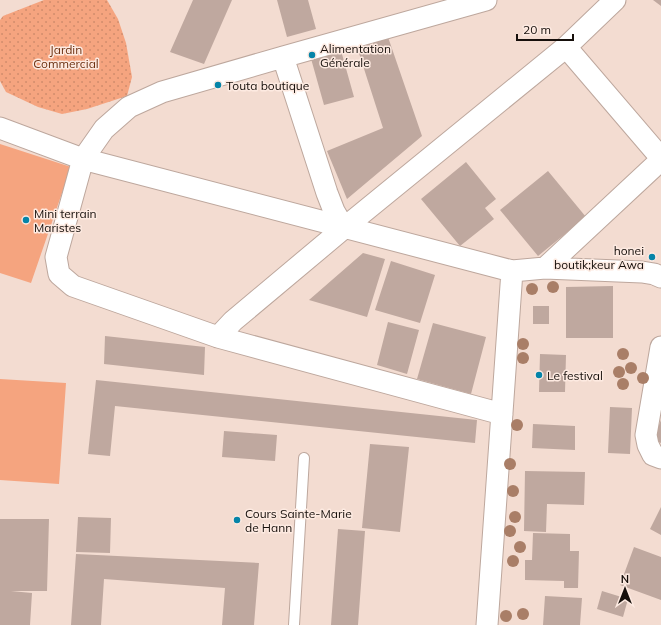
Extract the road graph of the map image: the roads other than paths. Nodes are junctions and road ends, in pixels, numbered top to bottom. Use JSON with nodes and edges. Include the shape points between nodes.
{"nodes":[{"id":1,"x":486,"y":0,"type":"edge"},
{"id":2,"x":615,"y":0,"type":"edge"},
{"id":3,"x":566,"y":47,"type":"junction"},
{"id":4,"x":283,"y":56,"type":"junction"},
{"id":5,"x":0,"y":128,"type":"edge"},
{"id":6,"x":83,"y":159,"type":"junction"},
{"id":7,"x":661,"y":159,"type":"edge"},
{"id":8,"x":344,"y":228,"type":"junction"},
{"id":9,"x":545,"y":268,"type":"junction"},
{"id":10,"x":512,"y":271,"type":"junction"},
{"id":11,"x":661,"y":277,"type":"edge"},
{"id":12,"x":218,"y":337,"type":"junction"},
{"id":13,"x":661,"y":347,"type":"edge"},
{"id":14,"x":502,"y":414,"type":"junction"},
{"id":15,"x":304,"y":458,"type":"dead end"},
{"id":16,"x":661,"y":458,"type":"edge"},
{"id":17,"x":294,"y":625,"type":"edge"},
{"id":18,"x":487,"y":625,"type":"edge"}],
"edges":[{"from":1,"to":4,"type":"street"},
{"from":2,"to":3,"type":"street"},
{"from":3,"to":7,"type":"street"},
{"from":3,"to":8,"type":"street"},
{"from":4,"to":6,"type":"street","via":[[162,92],[128,107],[104,129]]},
{"from":4,"to":8,"type":"street","via":[[327,193],[334,212]]},
{"from":5,"to":6,"type":"street"},
{"from":6,"to":8,"type":"street"},
{"from":6,"to":12,"type":"street","via":[[56,257],[59,274],[73,286]]},
{"from":7,"to":9,"type":"street"},
{"from":8,"to":10,"type":"street"},
{"from":8,"to":12,"type":"street","via":[[233,321]]},
{"from":9,"to":10,"type":"street"},
{"from":9,"to":11,"type":"street","via":[[642,272]]},
{"from":10,"to":14,"type":"street"},
{"from":12,"to":14,"type":"street"},
{"from":13,"to":16,"type":"street","via":[[646,435],[653,455]]},
{"from":14,"to":18,"type":"street"},
{"from":15,"to":17,"type":"lane"}]}
